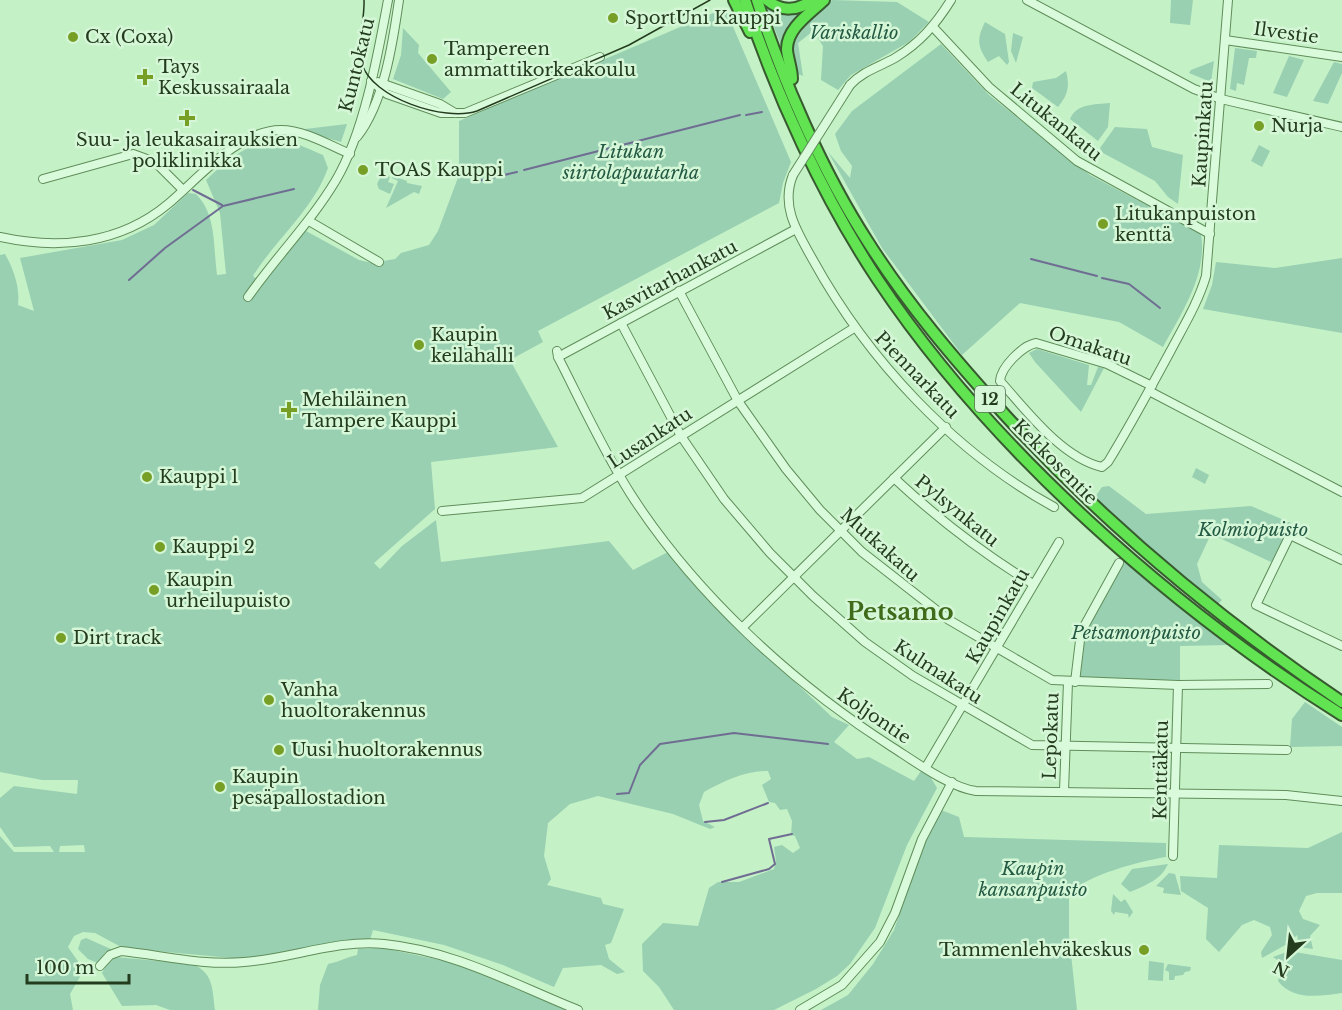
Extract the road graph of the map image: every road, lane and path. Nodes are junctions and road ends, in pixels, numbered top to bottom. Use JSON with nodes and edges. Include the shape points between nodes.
{"nodes":[{"id":1,"x":388,"y":0,"type":"edge"},
{"id":2,"x":399,"y":0,"type":"edge"},
{"id":3,"x":734,"y":0,"type":"edge"},
{"id":4,"x":745,"y":0,"type":"edge"},
{"id":5,"x":757,"y":0,"type":"edge"},
{"id":6,"x":767,"y":0,"type":"edge"},
{"id":7,"x":812,"y":0,"type":"edge"},
{"id":8,"x":824,"y":0,"type":"edge"},
{"id":9,"x":951,"y":0,"type":"edge"},
{"id":10,"x":1027,"y":0,"type":"edge"},
{"id":11,"x":1228,"y":0,"type":"edge"},
{"id":12,"x":933,"y":27,"type":"junction"},
{"id":13,"x":1225,"y":40,"type":"junction"},
{"id":14,"x":600,"y":57,"type":"dead end"},
{"id":15,"x":1342,"y":57,"type":"edge"},
{"id":16,"x":371,"y":81,"type":"junction"},
{"id":17,"x":777,"y":85,"type":"junction"},
{"id":18,"x":381,"y":86,"type":"junction"},
{"id":19,"x":793,"y":91,"type":"junction"},
{"id":20,"x":1221,"y":99,"type":"junction"},
{"id":21,"x":1342,"y":127,"type":"edge"},
{"id":22,"x":356,"y":138,"type":"junction"},
{"id":23,"x":350,"y":154,"type":"junction"},
{"id":24,"x":43,"y":179,"type":"dead end"},
{"id":25,"x":183,"y":190,"type":"junction"},
{"id":26,"x":309,"y":221,"type":"junction"},
{"id":27,"x":796,"y":229,"type":"junction"},
{"id":28,"x":1210,"y":234,"type":"junction"},
{"id":29,"x":0,"y":237,"type":"edge"},
{"id":30,"x":379,"y":262,"type":"dead end"},
{"id":31,"x":680,"y":291,"type":"junction"},
{"id":32,"x":248,"y":297,"type":"dead end"},
{"id":33,"x":621,"y":323,"type":"junction"},
{"id":34,"x":854,"y":327,"type":"junction"},
{"id":35,"x":557,"y":354,"type":"joint"},
{"id":36,"x":1151,"y":388,"type":"junction"},
{"id":37,"x":738,"y":401,"type":"junction"},
{"id":38,"x":946,"y":427,"type":"junction"},
{"id":39,"x":681,"y":436,"type":"junction"},
{"id":40,"x":1108,"y":462,"type":"joint"},
{"id":41,"x":620,"y":476,"type":"junction"},
{"id":42,"x":894,"y":478,"type":"junction"},
{"id":43,"x":1342,"y":492,"type":"edge"},
{"id":44,"x":1054,"y":507,"type":"dead end"},
{"id":45,"x":442,"y":511,"type":"dead end"},
{"id":46,"x":841,"y":531,"type":"junction"},
{"id":47,"x":1059,"y":542,"type":"dead end"},
{"id":48,"x":1342,"y":560,"type":"edge"},
{"id":49,"x":1119,"y":563,"type":"dead end"},
{"id":50,"x":794,"y":577,"type":"junction"},
{"id":51,"x":1033,"y":584,"type":"junction"},
{"id":52,"x":743,"y":627,"type":"junction"},
{"id":53,"x":1342,"y":645,"type":"edge"},
{"id":54,"x":996,"y":648,"type":"junction"},
{"id":55,"x":1071,"y":682,"type":"junction"},
{"id":56,"x":1268,"y":684,"type":"dead end"},
{"id":57,"x":1178,"y":685,"type":"junction"},
{"id":58,"x":1342,"y":702,"type":"edge"},
{"id":59,"x":963,"y":706,"type":"junction"},
{"id":60,"x":1342,"y":715,"type":"edge"},
{"id":61,"x":1066,"y":746,"type":"junction"},
{"id":62,"x":1177,"y":749,"type":"junction"},
{"id":63,"x":1287,"y":750,"type":"dead end"},
{"id":64,"x":926,"y":767,"type":"junction"},
{"id":65,"x":952,"y":782,"type":"junction"},
{"id":66,"x":1064,"y":791,"type":"junction"},
{"id":67,"x":1176,"y":795,"type":"junction"},
{"id":68,"x":1342,"y":801,"type":"edge"},
{"id":69,"x":1173,"y":856,"type":"dead end"},
{"id":70,"x":100,"y":966,"type":"dead end"},
{"id":71,"x":578,"y":1010,"type":"edge"},
{"id":72,"x":800,"y":1010,"type":"edge"}],
"edges":[{"from":1,"to":16,"type":"street","name":"Kuntokatu"},
{"from":2,"to":18,"type":"street","name":"Kuntokatu"},
{"from":3,"to":17,"type":"highway","number":"12"},
{"from":4,"to":17,"type":"highway","name":"Kekkosentie","number":"12"},
{"from":5,"to":19,"type":"highway","name":"Kekkosentie","number":"12"},
{"from":6,"to":7,"type":"highway","via":[[788,9]]},
{"from":8,"to":19,"type":"highway","via":[[789,39],[787,53]]},
{"from":9,"to":12,"type":"street"},
{"from":10,"to":20,"type":"street","via":[[1185,85]]},
{"from":11,"to":13,"type":"street","name":"Kaupinkatu"},
{"from":12,"to":27,"type":"street","name":"Piennarkatu","bridge":true,"via":[[913,47],[850,85],[793,175],[788,207]]},
{"from":12,"to":28,"type":"street","name":"Litukankatu","via":[[1008,105],[1089,170]]},
{"from":13,"to":15,"type":"street","name":"Ilvestie"},
{"from":13,"to":20,"type":"street","name":"Kaupinkatu"},
{"from":14,"to":18,"type":"street","via":[[472,111],[441,113]]},
{"from":16,"to":18,"type":"street"},
{"from":16,"to":22,"type":"street","name":"Kuntokatu"},
{"from":17,"to":60,"type":"highway","name":"Kekkosentie","number":"12","via":[[825,187],[878,279],[978,407],[1058,490],[1145,569],[1232,638]]},
{"from":18,"to":22,"type":"street","name":"Kuntokatu","via":[[370,119]]},
{"from":19,"to":58,"type":"highway","name":"Kekkosentie","number":"12","via":[[867,242],[963,370],[1075,489],[1136,547],[1241,631]]},
{"from":20,"to":21,"type":"street"},
{"from":20,"to":28,"type":"street","name":"Kaupinkatu"},
{"from":22,"to":23,"type":"street","name":"Kuntokatu"},
{"from":23,"to":25,"type":"street","via":[[307,136],[273,131],[233,148]]},
{"from":23,"to":26,"type":"street","name":"Kuntokatu"},
{"from":24,"to":25,"type":"street","via":[[133,154],[155,162]]},
{"from":25,"to":29,"type":"street","via":[[154,215],[100,239],[40,244]]},
{"from":26,"to":30,"type":"street"},
{"from":26,"to":32,"type":"street"},
{"from":27,"to":31,"type":"street","name":"Kasvitarhankatu"},
{"from":27,"to":34,"type":"street","name":"Piennarkatu"},
{"from":28,"to":36,"type":"street","name":"Kaupinkatu","via":[[1200,296]]},
{"from":31,"to":33,"type":"street","name":"Kasvitarhankatu"},
{"from":31,"to":37,"type":"street","name":"Mutkakatu"},
{"from":33,"to":35,"type":"street","name":"Kasvitarhankatu"},
{"from":33,"to":39,"type":"street","name":"Kulmakatu"},
{"from":34,"to":37,"type":"street","name":"Lusankatu"},
{"from":34,"to":38,"type":"street","name":"Piennarkatu","via":[[887,368]]},
{"from":35,"to":41,"type":"street","name":"Koljontie"},
{"from":36,"to":40,"type":"street","name":"Kaupinkatu"},
{"from":36,"to":40,"type":"street","name":"Omakatu","via":[[1107,364],[1036,343],[1001,371],[1000,381],[1052,438],[1092,464],[1102,466]]},
{"from":36,"to":43,"type":"street","name":"Omakatu"},
{"from":37,"to":39,"type":"street","name":"Lusankatu"},
{"from":37,"to":46,"type":"street","name":"Mutkakatu","via":[[786,469]]},
{"from":38,"to":42,"type":"street"},
{"from":38,"to":44,"type":"street","name":"Piennarkatu","via":[[1018,487]]},
{"from":39,"to":41,"type":"street","name":"Lusankatu"},
{"from":39,"to":50,"type":"street","name":"Kulmakatu","via":[[724,499]]},
{"from":41,"to":45,"type":"street","name":"Lusankatu","via":[[573,501]]},
{"from":41,"to":52,"type":"street","name":"Koljontie","via":[[670,548]]},
{"from":42,"to":46,"type":"street"},
{"from":42,"to":51,"type":"street","name":"Pylsynkatu","via":[[985,555]]},
{"from":46,"to":50,"type":"street"},
{"from":46,"to":54,"type":"street","name":"Mutkakatu","via":[[913,594]]},
{"from":47,"to":51,"type":"street","name":"Kaupinkatu"},
{"from":48,"to":53,"type":"street","via":[[1290,535],[1256,605]]},
{"from":49,"to":55,"type":"street","name":"Lepokatu","via":[[1081,632]]},
{"from":50,"to":52,"type":"street"},
{"from":50,"to":59,"type":"street","name":"Kulmakatu","via":[[865,642]]},
{"from":51,"to":54,"type":"street","name":"Kaupinkatu"},
{"from":52,"to":64,"type":"street","name":"Koljontie","via":[[821,698]]},
{"from":54,"to":55,"type":"street","name":"Mutkakatu","via":[[1045,677]]},
{"from":54,"to":59,"type":"street","name":"Kaupinkatu"},
{"from":55,"to":57,"type":"street","name":"Mutkakatu"},
{"from":55,"to":61,"type":"street","name":"Lepokatu"},
{"from":56,"to":57,"type":"street","name":"Mutkakatu"},
{"from":57,"to":62,"type":"street","name":"Kenttäkatu"},
{"from":59,"to":61,"type":"street","name":"Kulmakatu","via":[[1028,744]]},
{"from":59,"to":64,"type":"street","name":"Kaupinkatu"},
{"from":61,"to":62,"type":"street","name":"Kulmakatu"},
{"from":61,"to":66,"type":"street","name":"Lepokatu"},
{"from":62,"to":63,"type":"street","name":"Kulmakatu"},
{"from":62,"to":67,"type":"street","name":"Kenttäkatu"},
{"from":64,"to":65,"type":"street","name":"Koljontie"},
{"from":65,"to":66,"type":"street","name":"Koljontie","via":[[976,791]]},
{"from":65,"to":72,"type":"street","via":[[922,838],[895,913],[880,942],[842,985]]},
{"from":66,"to":67,"type":"street","name":"Koljontie"},
{"from":67,"to":68,"type":"street","name":"Koljontie","via":[[1291,795]]},
{"from":67,"to":69,"type":"street","name":"Kenttäkatu"},
{"from":70,"to":71,"type":"street","via":[[110,955],[121,951],[235,963],[376,944],[430,952],[491,971]]}]}
